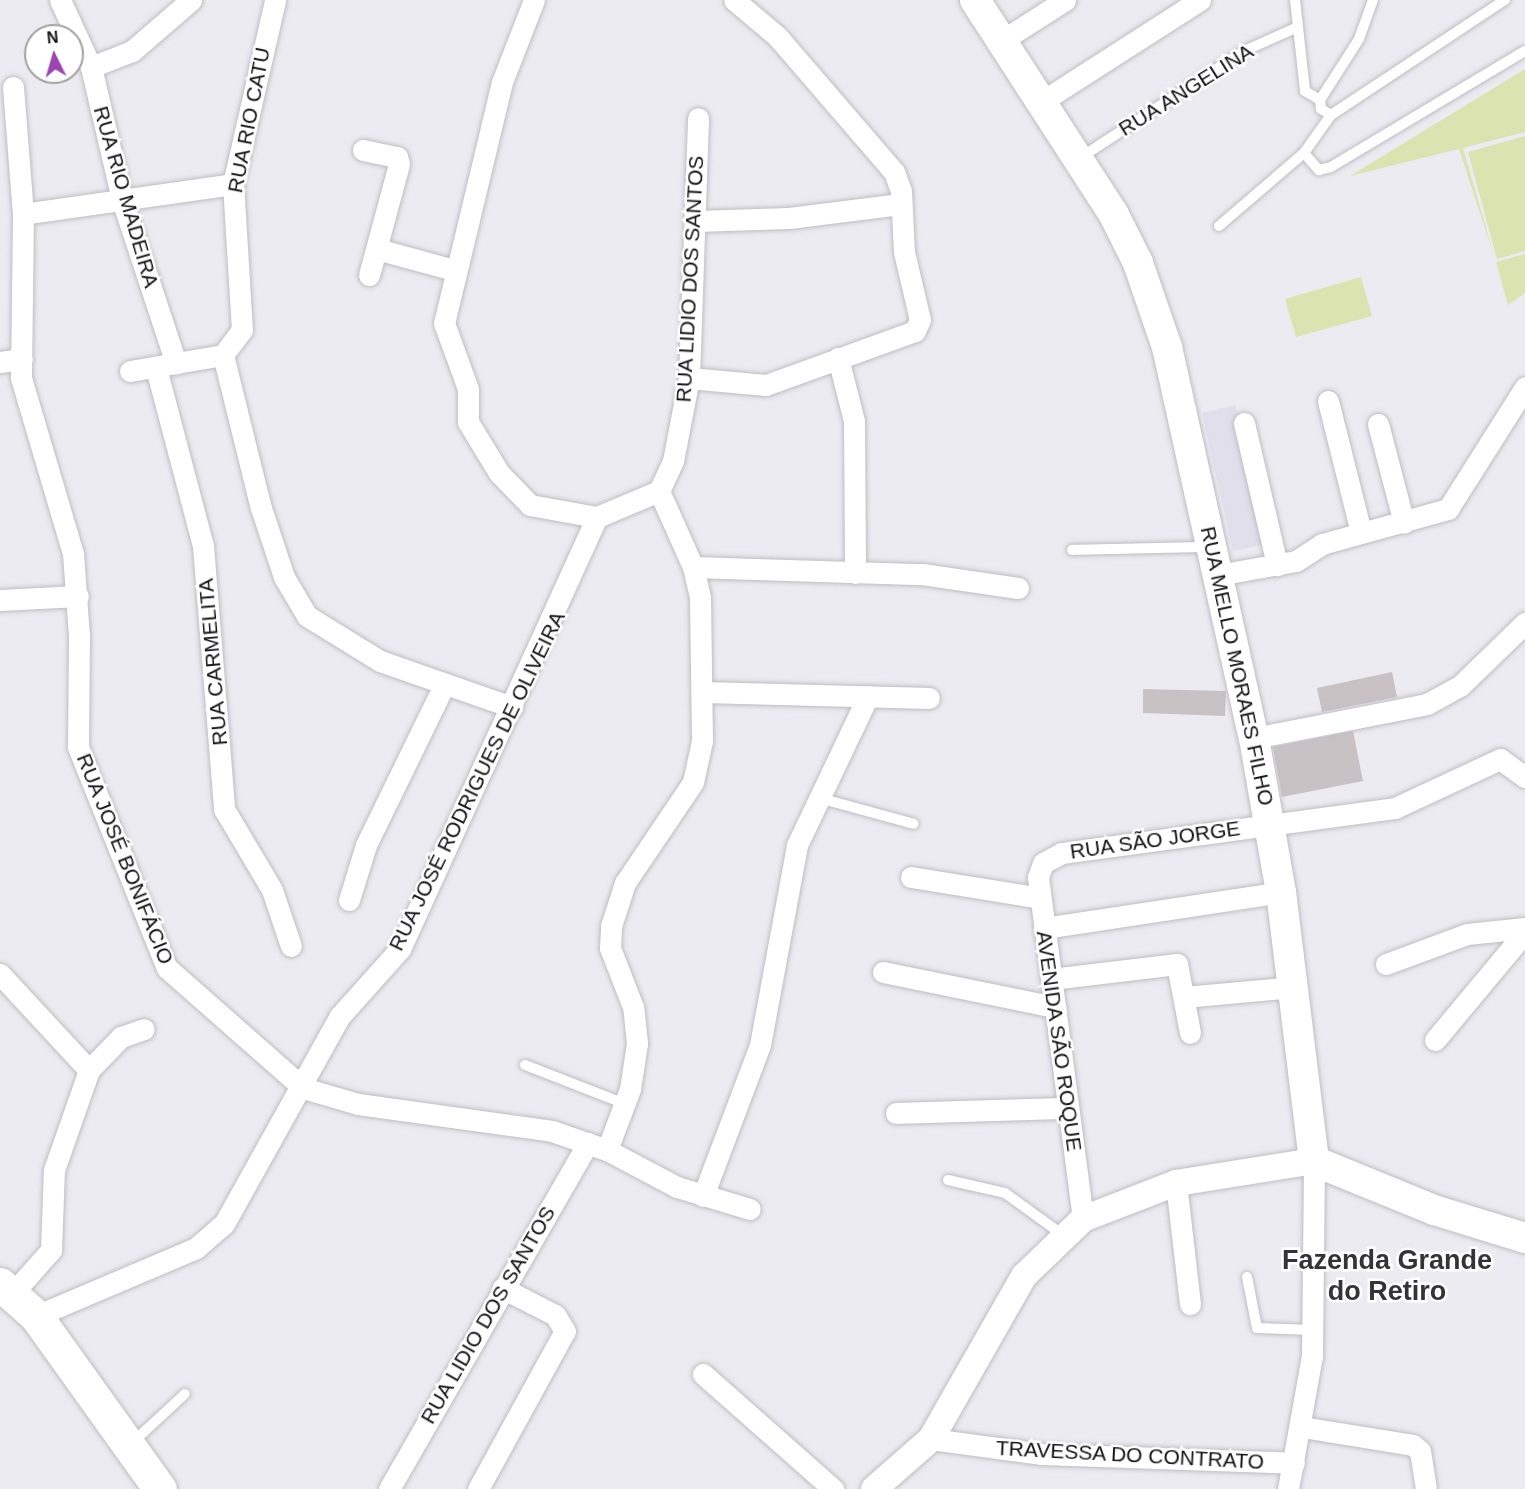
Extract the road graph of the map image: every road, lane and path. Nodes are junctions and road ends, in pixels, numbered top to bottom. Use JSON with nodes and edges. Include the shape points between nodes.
{"nodes":[{"id":1,"x":60,"y":0,"type":"edge"},
{"id":2,"x":191,"y":0,"type":"edge"},
{"id":3,"x":275,"y":0,"type":"edge"},
{"id":4,"x":534,"y":0,"type":"edge"},
{"id":5,"x":734,"y":0,"type":"edge"},
{"id":6,"x":975,"y":0,"type":"edge"},
{"id":7,"x":1065,"y":0,"type":"edge"},
{"id":8,"x":1200,"y":0,"type":"edge"},
{"id":9,"x":1295,"y":0,"type":"edge"},
{"id":10,"x":1373,"y":0,"type":"edge"},
{"id":11,"x":1505,"y":0,"type":"edge"},
{"id":12,"x":1298,"y":27,"type":"junction"},
{"id":13,"x":1010,"y":35,"type":"junction"},
{"id":14,"x":1525,"y":51,"type":"edge"},
{"id":15,"x":90,"y":67,"type":"junction"},
{"id":16,"x":13,"y":87,"type":"dead end"},
{"id":17,"x":1320,"y":100,"type":"junction"},
{"id":18,"x":1041,"y":102,"type":"junction"},
{"id":19,"x":1331,"y":115,"type":"junction"},
{"id":20,"x":698,"y":118,"type":"dead end"},
{"id":21,"x":363,"y":150,"type":"dead end"},
{"id":22,"x":1304,"y":153,"type":"junction"},
{"id":23,"x":1084,"y":156,"type":"junction"},
{"id":24,"x":233,"y":184,"type":"junction"},
{"id":25,"x":123,"y":203,"type":"junction"},
{"id":26,"x":900,"y":204,"type":"junction"},
{"id":27,"x":23,"y":214,"type":"junction"},
{"id":28,"x":695,"y":221,"type":"junction"},
{"id":29,"x":1220,"y":226,"type":"dead end"},
{"id":30,"x":377,"y":249,"type":"junction"},
{"id":31,"x":454,"y":270,"type":"junction"},
{"id":32,"x":369,"y":275,"type":"dead end"},
{"id":33,"x":223,"y":355,"type":"junction"},
{"id":34,"x":838,"y":358,"type":"junction"},
{"id":35,"x":22,"y":359,"type":"junction"},
{"id":36,"x":0,"y":362,"type":"edge"},
{"id":37,"x":176,"y":363,"type":"junction"},
{"id":38,"x":156,"y":368,"type":"junction"},
{"id":39,"x":130,"y":371,"type":"dead end"},
{"id":40,"x":689,"y":378,"type":"junction"},
{"id":41,"x":1525,"y":387,"type":"edge"},
{"id":42,"x":1328,"y":401,"type":"dead end"},
{"id":43,"x":1244,"y":423,"type":"dead end"},
{"id":44,"x":1378,"y":424,"type":"dead end"},
{"id":45,"x":659,"y":491,"type":"junction"},
{"id":46,"x":597,"y":517,"type":"junction"},
{"id":47,"x":1404,"y":523,"type":"junction"},
{"id":48,"x":1361,"y":532,"type":"junction"},
{"id":49,"x":1072,"y":549,"type":"dead end"},
{"id":50,"x":1215,"y":561,"type":"junction"},
{"id":51,"x":1277,"y":565,"type":"junction"},
{"id":52,"x":693,"y":567,"type":"junction"},
{"id":53,"x":855,"y":573,"type":"junction"},
{"id":54,"x":1018,"y":588,"type":"dead end"},
{"id":55,"x":78,"y":596,"type":"junction"},
{"id":56,"x":0,"y":600,"type":"edge"},
{"id":57,"x":1525,"y":623,"type":"edge"},
{"id":58,"x":444,"y":685,"type":"junction"},
{"id":59,"x":704,"y":692,"type":"junction"},
{"id":60,"x":868,"y":696,"type":"junction"},
{"id":61,"x":929,"y":698,"type":"dead end"},
{"id":62,"x":512,"y":707,"type":"junction"},
{"id":63,"x":1254,"y":738,"type":"junction"},
{"id":64,"x":1525,"y":777,"type":"edge"},
{"id":65,"x":819,"y":798,"type":"junction"},
{"id":66,"x":914,"y":824,"type":"dead end"},
{"id":67,"x":1269,"y":824,"type":"junction"},
{"id":68,"x":1043,"y":863,"type":"joint"},
{"id":69,"x":911,"y":877,"type":"dead end"},
{"id":70,"x":1281,"y":892,"type":"junction"},
{"id":71,"x":1040,"y":898,"type":"junction"},
{"id":72,"x":349,"y":900,"type":"dead end"},
{"id":73,"x":1044,"y":928,"type":"junction"},
{"id":74,"x":1525,"y":930,"type":"edge"},
{"id":75,"x":291,"y":946,"type":"dead end"},
{"id":76,"x":1386,"y":964,"type":"dead end"},
{"id":77,"x":882,"y":972,"type":"dead end"},
{"id":78,"x":0,"y":974,"type":"edge"},
{"id":79,"x":1051,"y":979,"type":"junction"},
{"id":80,"x":1293,"y":987,"type":"junction"},
{"id":81,"x":1184,"y":997,"type":"junction"},
{"id":82,"x":1055,"y":1007,"type":"junction"},
{"id":83,"x":144,"y":1029,"type":"dead end"},
{"id":84,"x":1190,"y":1033,"type":"dead end"},
{"id":85,"x":1435,"y":1040,"type":"dead end"},
{"id":86,"x":525,"y":1065,"type":"dead end"},
{"id":87,"x":89,"y":1070,"type":"junction"},
{"id":88,"x":303,"y":1088,"type":"junction"},
{"id":89,"x":625,"y":1104,"type":"junction"},
{"id":90,"x":1068,"y":1108,"type":"junction"},
{"id":91,"x":896,"y":1113,"type":"dead end"},
{"id":92,"x":597,"y":1146,"type":"junction"},
{"id":93,"x":1314,"y":1161,"type":"junction"},
{"id":94,"x":948,"y":1180,"type":"dead end"},
{"id":95,"x":1176,"y":1183,"type":"junction"},
{"id":96,"x":703,"y":1196,"type":"junction"},
{"id":97,"x":750,"y":1209,"type":"dead end"},
{"id":98,"x":1073,"y":1227,"type":"junction"},
{"id":99,"x":1525,"y":1238,"type":"edge"},
{"id":100,"x":1247,"y":1277,"type":"dead end"},
{"id":101,"x":502,"y":1288,"type":"junction"},
{"id":102,"x":6,"y":1289,"type":"edge"},
{"id":103,"x":1190,"y":1304,"type":"dead end"},
{"id":104,"x":36,"y":1316,"type":"junction"},
{"id":105,"x":1313,"y":1330,"type":"junction"},
{"id":106,"x":703,"y":1374,"type":"dead end"},
{"id":107,"x":185,"y":1394,"type":"dead end"},
{"id":108,"x":1302,"y":1427,"type":"junction"},
{"id":109,"x":931,"y":1439,"type":"junction"},
{"id":110,"x":129,"y":1445,"type":"junction"},
{"id":111,"x":1294,"y":1463,"type":"junction"},
{"id":112,"x":884,"y":1487,"type":"edge"},
{"id":113,"x":160,"y":1489,"type":"edge"},
{"id":114,"x":389,"y":1489,"type":"edge"},
{"id":115,"x":478,"y":1489,"type":"edge"},
{"id":116,"x":833,"y":1489,"type":"edge"},
{"id":117,"x":1288,"y":1489,"type":"edge"},
{"id":118,"x":1426,"y":1489,"type":"edge"}],
"edges":[{"from":1,"to":15,"type":"street","name":"RUA RIO MADEIRA"},
{"from":2,"to":15,"type":"street","via":[[132,51]]},
{"from":3,"to":24,"type":"street","name":"RUA RIO CATU"},
{"from":4,"to":31,"type":"street","via":[[501,82]]},
{"from":5,"to":26,"type":"street","via":[[778,37],[873,143],[897,179]]},
{"from":6,"to":13,"type":"main road","name":"RUA MELLO MORAES FILHO"},
{"from":7,"to":13,"type":"street"},
{"from":8,"to":18,"type":"street"},
{"from":9,"to":12,"type":"lane"},
{"from":10,"to":17,"type":"lane","via":[[1359,39]]},
{"from":11,"to":19,"type":"lane"},
{"from":12,"to":17,"type":"lane","via":[[1305,91]]},
{"from":12,"to":23,"type":"lane","name":"RUA ANGELINA","via":[[1244,51]]},
{"from":13,"to":18,"type":"main road","name":"RUA MELLO MORAES FILHO"},
{"from":14,"to":22,"type":"lane","via":[[1331,167],[1319,170]]},
{"from":15,"to":25,"type":"street","name":"RUA RIO MADEIRA"},
{"from":16,"to":27,"type":"street","name":"RUA JOSÉ BONIFÁCIO"},
{"from":17,"to":19,"type":"lane","via":[[1321,109]]},
{"from":18,"to":23,"type":"main road","name":"RUA MELLO MORAES FILHO"},
{"from":19,"to":22,"type":"lane"},
{"from":20,"to":28,"type":"street","name":"RUA LIDIO DOS SANTOS"},
{"from":21,"to":30,"type":"street","via":[[397,157],[399,164]]},
{"from":22,"to":29,"type":"lane"},
{"from":23,"to":50,"type":"main road","name":"RUA MELLO MORAES FILHO","via":[[1154,304]]},
{"from":24,"to":25,"type":"street"},
{"from":24,"to":33,"type":"street","name":"RUA RIO CATU","via":[[246,315],[242,330]]},
{"from":25,"to":27,"type":"street"},
{"from":25,"to":37,"type":"street","name":"RUA RIO MADEIRA"},
{"from":26,"to":28,"type":"street","via":[[789,218]]},
{"from":26,"to":34,"type":"street","via":[[919,328]]},
{"from":27,"to":35,"type":"street","name":"RUA JOSÉ BONIFÁCIO"},
{"from":28,"to":40,"type":"street","name":"RUA LIDIO DOS SANTOS"},
{"from":30,"to":31,"type":"street"},
{"from":30,"to":32,"type":"street"},
{"from":31,"to":46,"type":"street","via":[[445,333],[468,389],[468,422],[483,451],[530,505]]},
{"from":33,"to":37,"type":"street"},
{"from":33,"to":58,"type":"street","via":[[264,517],[284,577],[307,616],[380,661]]},
{"from":34,"to":40,"type":"street","via":[[756,387]]},
{"from":34,"to":53,"type":"street","via":[[854,421]]},
{"from":35,"to":36,"type":"street"},
{"from":35,"to":55,"type":"street","name":"RUA JOSÉ BONIFÁCIO","via":[[23,398],[68,529]]},
{"from":37,"to":38,"type":"street"},
{"from":38,"to":39,"type":"street"},
{"from":38,"to":75,"type":"street","name":"RUA CARMELITA","via":[[203,546],[224,809],[272,890]]},
{"from":40,"to":45,"type":"street","name":"RUA LIDIO DOS SANTOS","via":[[673,461]]},
{"from":41,"to":47,"type":"street","via":[[1453,506]]},
{"from":42,"to":48,"type":"street"},
{"from":43,"to":51,"type":"street"},
{"from":44,"to":47,"type":"street"},
{"from":45,"to":46,"type":"street"},
{"from":45,"to":52,"type":"street"},
{"from":46,"to":62,"type":"street","name":"RUA JOSÉ RODRIGUES DE OLIVEIRA"},
{"from":47,"to":48,"type":"street"},
{"from":48,"to":51,"type":"street"},
{"from":49,"to":50,"type":"lane"},
{"from":50,"to":51,"type":"street"},
{"from":50,"to":63,"type":"main road","name":"RUA MELLO MORAES FILHO"},
{"from":52,"to":53,"type":"street"},
{"from":52,"to":59,"type":"street","via":[[704,624]]},
{"from":53,"to":54,"type":"street","via":[[958,577]]},
{"from":55,"to":56,"type":"street"},
{"from":55,"to":88,"type":"street","name":"RUA JOSÉ BONIFÁCIO","via":[[78,747],[156,947],[180,985]]},
{"from":57,"to":63,"type":"street","via":[[1460,686],[1427,704]]},
{"from":58,"to":62,"type":"street"},
{"from":58,"to":72,"type":"street","via":[[366,845]]},
{"from":59,"to":60,"type":"street"},
{"from":59,"to":89,"type":"street","via":[[693,782],[625,883],[611,926],[610,948],[633,1007],[638,1043]]},
{"from":60,"to":61,"type":"street"},
{"from":60,"to":65,"type":"street"},
{"from":62,"to":88,"type":"street","name":"RUA JOSÉ RODRIGUES DE OLIVEIRA","via":[[400,949],[340,1016]]},
{"from":63,"to":67,"type":"main road","name":"RUA MELLO MORAES FILHO"},
{"from":64,"to":67,"type":"street","via":[[1503,759],[1395,808]]},
{"from":65,"to":66,"type":"lane"},
{"from":65,"to":96,"type":"street","via":[[796,845],[784,891],[760,1045]]},
{"from":67,"to":68,"type":"street","name":"RUA SÃO JORGE","via":[[1062,853]]},
{"from":67,"to":70,"type":"main road","name":"RUA MELLO MORAES FILHO"},
{"from":68,"to":71,"type":"street","name":"AVENIDA SÃO ROQUE","via":[[1038,877]]},
{"from":69,"to":71,"type":"street"},
{"from":70,"to":73,"type":"street"},
{"from":70,"to":80,"type":"main road","name":"RUA MELLO MORAES FILHO"},
{"from":71,"to":73,"type":"street","name":"AVENIDA SÃO ROQUE"},
{"from":73,"to":79,"type":"street","name":"AVENIDA SÃO ROQUE"},
{"from":74,"to":76,"type":"street","via":[[1467,934]]},
{"from":74,"to":85,"type":"street"},
{"from":77,"to":82,"type":"street"},
{"from":78,"to":87,"type":"street"},
{"from":79,"to":81,"type":"street","via":[[1171,962],[1183,974]]},
{"from":79,"to":82,"type":"street","name":"AVENIDA SÃO ROQUE"},
{"from":80,"to":81,"type":"street"},
{"from":80,"to":93,"type":"main road","name":"RUA MELLO MORAES FILHO"},
{"from":81,"to":84,"type":"street"},
{"from":82,"to":90,"type":"street","name":"AVENIDA SÃO ROQUE"},
{"from":83,"to":87,"type":"street","via":[[122,1037]]},
{"from":86,"to":89,"type":"lane"},
{"from":87,"to":102,"type":"street","via":[[54,1170],[51,1250]]},
{"from":88,"to":92,"type":"street","name":"RUA JOSÉ BONIFÁCIO","via":[[358,1104],[528,1126]]},
{"from":88,"to":104,"type":"street","name":"RUA JOSÉ RODRIGUES DE OLIVEIRA","via":[[236,1205],[211,1237]]},
{"from":89,"to":92,"type":"street"},
{"from":90,"to":91,"type":"street"},
{"from":90,"to":98,"type":"street","name":"AVENIDA SÃO ROQUE"},
{"from":92,"to":96,"type":"street","via":[[637,1169]]},
{"from":92,"to":101,"type":"street","name":"RUA LIDIO DOS SANTOS"},
{"from":93,"to":95,"type":"street"},
{"from":93,"to":99,"type":"main road","via":[[1434,1210]]},
{"from":93,"to":105,"type":"street"},
{"from":94,"to":98,"type":"lane","via":[[1005,1193]]},
{"from":95,"to":98,"type":"street"},
{"from":95,"to":103,"type":"street"},
{"from":96,"to":97,"type":"street"},
{"from":98,"to":109,"type":"street","via":[[1024,1276]]},
{"from":100,"to":105,"type":"lane","via":[[1257,1328]]},
{"from":101,"to":114,"type":"street","name":"RUA LIDIO DOS SANTOS"},
{"from":101,"to":115,"type":"street","via":[[555,1316],[565,1328]]},
{"from":102,"to":104,"type":"main road"},
{"from":104,"to":110,"type":"main road"},
{"from":105,"to":108,"type":"street"},
{"from":106,"to":116,"type":"street"},
{"from":107,"to":110,"type":"lane"},
{"from":108,"to":111,"type":"street"},
{"from":108,"to":118,"type":"street","via":[[1413,1445],[1420,1451]]},
{"from":109,"to":111,"type":"street","name":"TRAVESSA DO CONTRATO","via":[[1041,1455]]},
{"from":109,"to":112,"type":"street"},
{"from":110,"to":113,"type":"main road"},
{"from":111,"to":117,"type":"street"}]}
